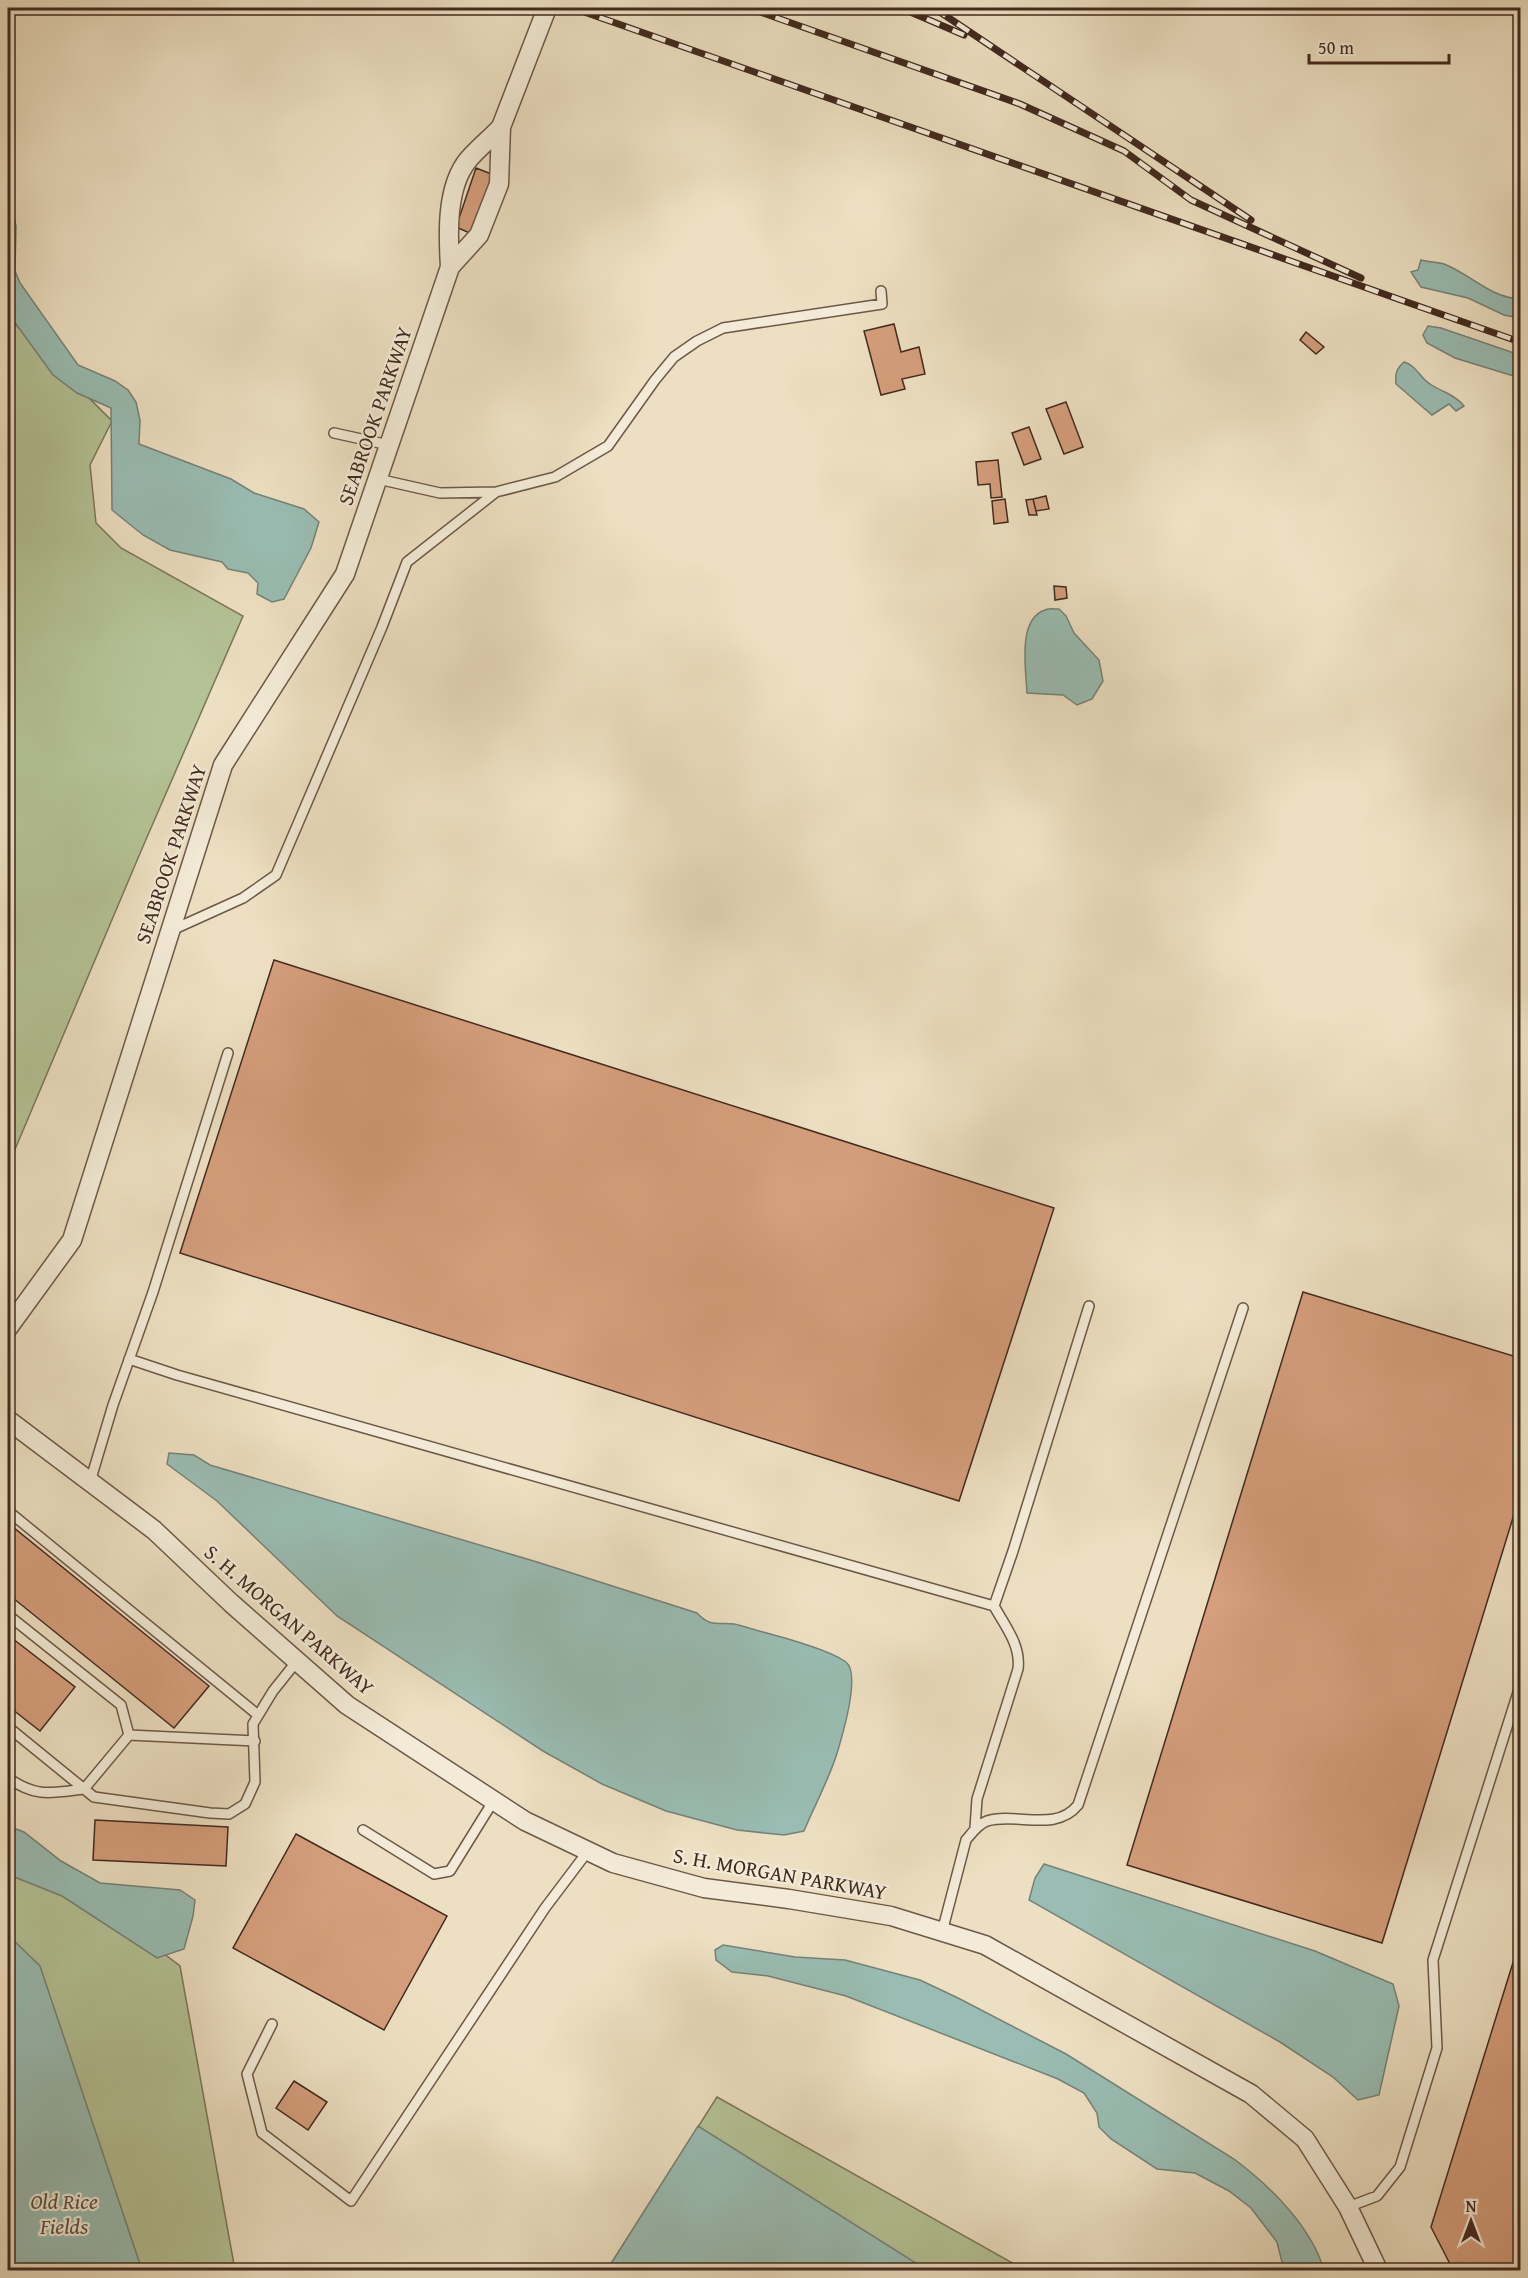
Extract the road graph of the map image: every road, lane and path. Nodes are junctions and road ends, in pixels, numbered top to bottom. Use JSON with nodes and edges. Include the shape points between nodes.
{"nodes":[{"id":1,"x":547,"y":8,"type":"edge"},
{"id":2,"x":501,"y":127,"type":"junction"},
{"id":3,"x":450,"y":267,"type":"junction"},
{"id":4,"x":881,"y":291,"type":"dead end"},
{"id":5,"x":334,"y":433,"type":"dead end"},
{"id":6,"x":389,"y":445,"type":"junction"},
{"id":7,"x":378,"y":479,"type":"junction"},
{"id":8,"x":496,"y":492,"type":"junction"},
{"id":9,"x":170,"y":931,"type":"junction"},
{"id":10,"x":228,"y":1053,"type":"dead end"},
{"id":11,"x":1089,"y":1306,"type":"dead end"},
{"id":12,"x":1243,"y":1308,"type":"dead end"},
{"id":13,"x":8,"y":1328,"type":"edge"},
{"id":14,"x":129,"y":1359,"type":"junction"},
{"id":15,"x":8,"y":1420,"type":"edge"},
{"id":16,"x":90,"y":1482,"type":"junction"},
{"id":17,"x":8,"y":1511,"type":"edge"},
{"id":18,"x":994,"y":1606,"type":"junction"},
{"id":19,"x":8,"y":1615,"type":"edge"},
{"id":20,"x":297,"y":1661,"type":"junction"},
{"id":21,"x":1521,"y":1686,"type":"edge"},
{"id":22,"x":258,"y":1715,"type":"junction"},
{"id":23,"x":8,"y":1727,"type":"edge"},
{"id":24,"x":129,"y":1735,"type":"junction"},
{"id":25,"x":255,"y":1741,"type":"junction"},
{"id":26,"x":8,"y":1778,"type":"edge"},
{"id":27,"x":84,"y":1789,"type":"junction"},
{"id":28,"x":494,"y":1800,"type":"junction"},
{"id":29,"x":975,"y":1828,"type":"junction"},
{"id":30,"x":363,"y":1830,"type":"dead end"},
{"id":31,"x":588,"y":1851,"type":"junction"},
{"id":32,"x":942,"y":1932,"type":"junction"},
{"id":33,"x":272,"y":2025,"type":"dead end"},
{"id":34,"x":1348,"y":2207,"type":"junction"},
{"id":35,"x":1378,"y":2271,"type":"edge"}],
"edges":[{"from":1,"to":2,"type":"street","name":"SEABROOK PARKWAY"},
{"from":2,"to":3,"type":"street","name":"SEABROOK PARKWAY","via":[[499,184],[479,236]]},
{"from":2,"to":3,"type":"street","name":"SEABROOK PARKWAY","via":[[467,161],[454,190],[448,224]]},
{"from":3,"to":6,"type":"street","name":"SEABROOK PARKWAY"},
{"from":4,"to":8,"type":"lane","via":[[882,304],[723,328],[698,341],[674,357],[608,446],[555,477]]},
{"from":5,"to":6,"type":"lane"},
{"from":6,"to":7,"type":"street","name":"SEABROOK PARKWAY"},
{"from":7,"to":8,"type":"lane","via":[[440,493]]},
{"from":7,"to":9,"type":"street","name":"SEABROOK PARKWAY","via":[[345,574],[223,765]]},
{"from":8,"to":9,"type":"lane","via":[[407,562],[276,876],[243,898]]},
{"from":9,"to":13,"type":"street","name":"SEABROOK PARKWAY","via":[[72,1240]]},
{"from":10,"to":14,"type":"lane"},
{"from":11,"to":18,"type":"lane"},
{"from":12,"to":29,"type":"lane","via":[[1078,1805],[1071,1814],[1058,1819],[987,1821]]},
{"from":14,"to":16,"type":"lane"},
{"from":14,"to":18,"type":"lane"},
{"from":15,"to":16,"type":"street","name":"S. H. MORGAN PARKWAY"},
{"from":16,"to":20,"type":"street","name":"S. H. MORGAN PARKWAY","via":[[154,1530]]},
{"from":17,"to":22,"type":"lane"},
{"from":18,"to":29,"type":"lane","via":[[1020,1658],[977,1799]]},
{"from":19,"to":24,"type":"lane","via":[[121,1705]]},
{"from":20,"to":22,"type":"lane"},
{"from":20,"to":28,"type":"street","name":"S. H. MORGAN PARKWAY","via":[[347,1705]]},
{"from":21,"to":34,"type":"lane","via":[[1433,1960],[1437,2048],[1400,2167],[1377,2196]]},
{"from":22,"to":25,"type":"lane","via":[[253,1724]]},
{"from":23,"to":27,"type":"lane"},
{"from":24,"to":25,"type":"lane"},
{"from":24,"to":27,"type":"lane"},
{"from":25,"to":27,"type":"lane","via":[[255,1782],[245,1804],[229,1814],[94,1797]]},
{"from":26,"to":27,"type":"lane","via":[[23,1789],[41,1794]]},
{"from":28,"to":30,"type":"lane","via":[[450,1871],[443,1874],[434,1874]]},
{"from":28,"to":31,"type":"street","name":"S. H. MORGAN PARKWAY","via":[[525,1821]]},
{"from":29,"to":32,"type":"lane","via":[[966,1840]]},
{"from":31,"to":32,"type":"street","name":"S. H. MORGAN PARKWAY","via":[[614,1863],[704,1888],[891,1917]]},
{"from":31,"to":33,"type":"lane","via":[[545,1908],[351,2201],[262,2133],[247,2074]]},
{"from":32,"to":34,"type":"street","name":"S. H. MORGAN PARKWAY","via":[[985,1945],[1251,2094],[1305,2139]]},
{"from":34,"to":35,"type":"street","name":"S. H. MORGAN PARKWAY"}]}
